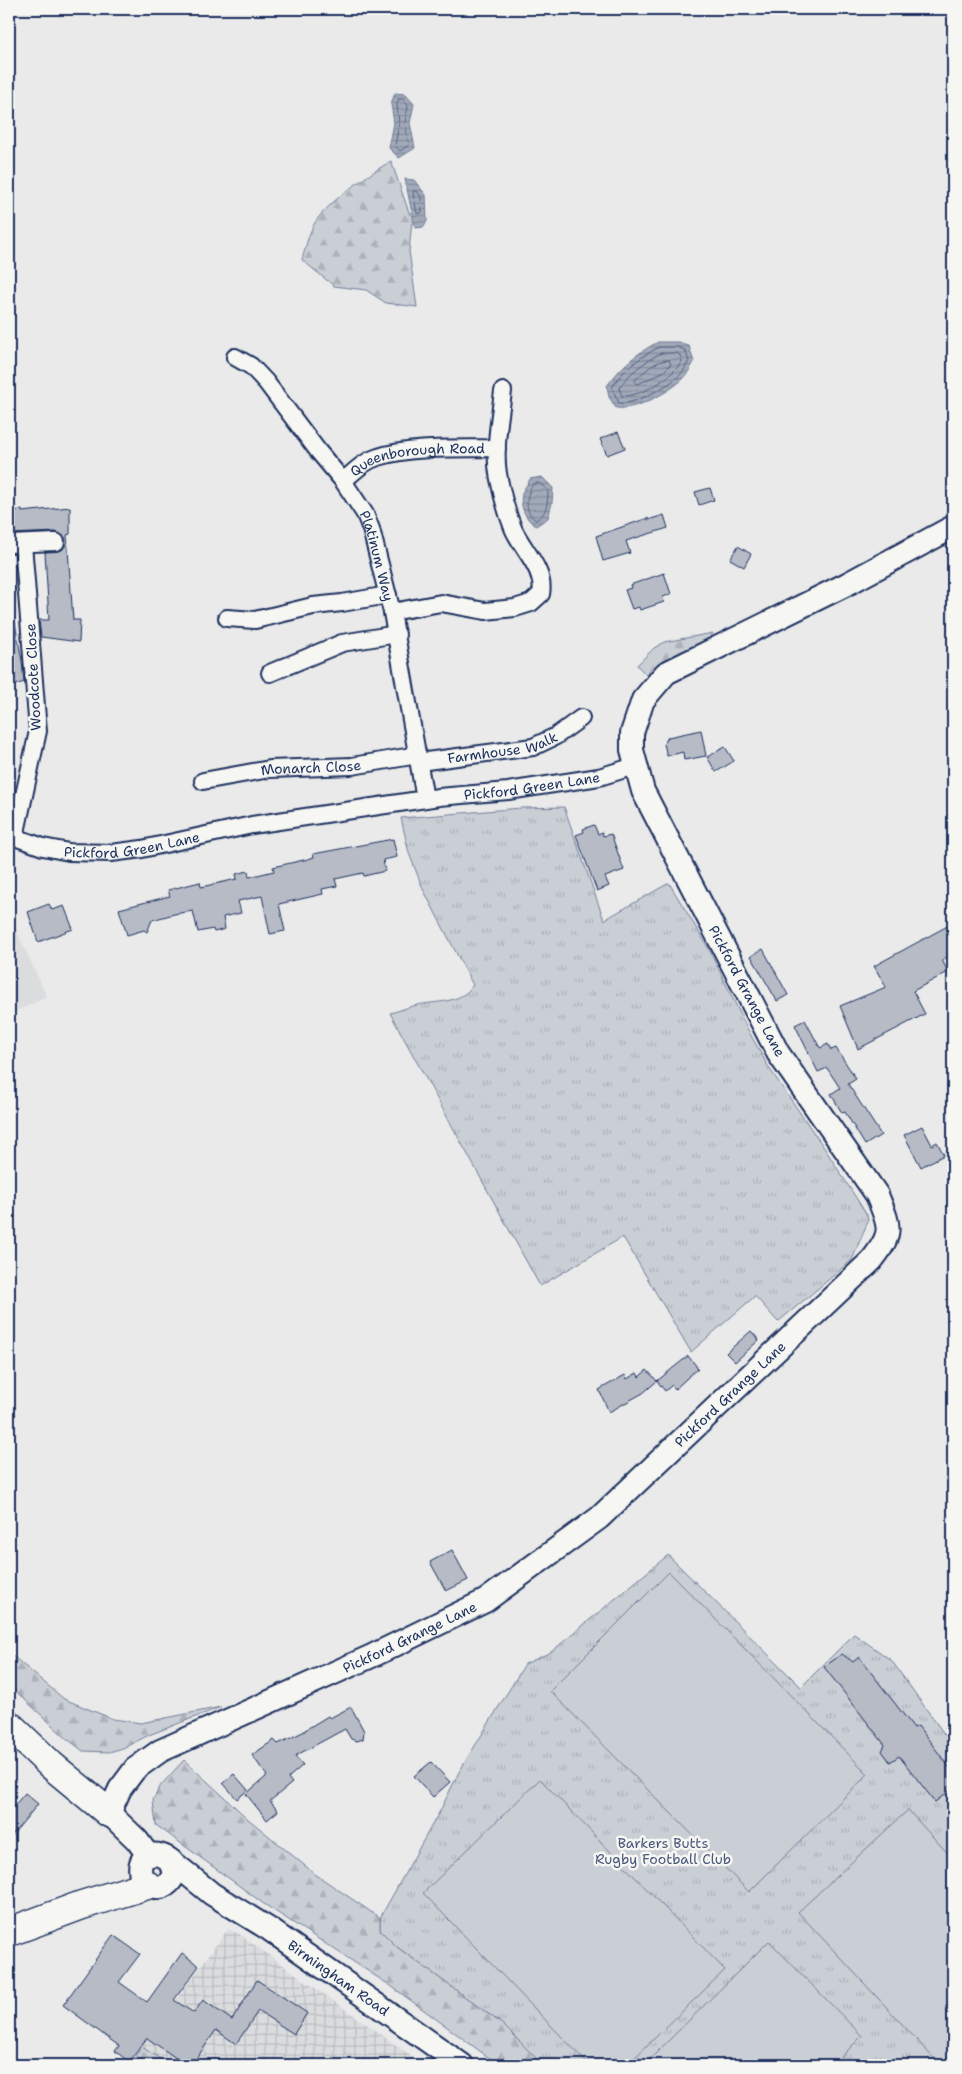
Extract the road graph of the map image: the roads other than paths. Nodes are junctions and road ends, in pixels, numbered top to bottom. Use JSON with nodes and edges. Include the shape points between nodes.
{"nodes":[{"id":1,"x":235,"y":357,"type":"dead end"},
{"id":2,"x":503,"y":390,"type":"dead end"},
{"id":3,"x":497,"y":448,"type":"junction"},
{"id":4,"x":343,"y":481,"type":"junction"},
{"id":5,"x":953,"y":527,"type":"edge"},
{"id":6,"x":56,"y":542,"type":"dead end"},
{"id":7,"x":16,"y":544,"type":"edge"},
{"id":8,"x":388,"y":594,"type":"junction"},
{"id":9,"x":392,"y":612,"type":"junction"},
{"id":10,"x":227,"y":618,"type":"dead end"},
{"id":11,"x":397,"y":634,"type":"junction"},
{"id":12,"x":270,"y":673,"type":"dead end"},
{"id":13,"x":581,"y":718,"type":"dead end"},
{"id":14,"x":418,"y":758,"type":"junction"},
{"id":15,"x":635,"y":766,"type":"junction"},
{"id":16,"x":203,"y":781,"type":"dead end"},
{"id":17,"x":425,"y":799,"type":"junction"},
{"id":18,"x":12,"y":836,"type":"edge"},
{"id":19,"x":9,"y":1725,"type":"edge"},
{"id":20,"x":109,"y":1813,"type":"junction"},
{"id":21,"x":148,"y":1855,"type":"junction"},
{"id":22,"x":170,"y":1860,"type":"junction"},
{"id":23,"x":157,"y":1885,"type":"junction"},
{"id":24,"x":212,"y":1894,"type":"junction"},
{"id":25,"x":9,"y":1932,"type":"edge"},
{"id":26,"x":462,"y":2065,"type":"edge"}],
"edges":[{"from":1,"to":4,"type":"street","name":"Platinum Way","via":[[251,366],[266,382]]},
{"from":2,"to":3,"type":"street","name":"Queenborough Road"},
{"from":3,"to":4,"type":"street","name":"Queenborough Road","via":[[427,450],[376,457]]},
{"from":3,"to":9,"type":"street","name":"Queenborough Road","via":[[498,478],[512,527],[533,560],[541,582],[543,588],[539,598],[515,608],[485,611],[441,602]]},
{"from":4,"to":8,"type":"street","name":"Platinum Way","via":[[366,514]]},
{"from":5,"to":15,"type":"street","via":[[847,584],[666,673],[643,700],[637,715],[632,733]]},
{"from":6,"to":7,"type":"street"},
{"from":7,"to":18,"type":"street","name":"Woodcote Close","via":[[38,731]]},
{"from":8,"to":9,"type":"street","name":"Platinum Way"},
{"from":8,"to":10,"type":"street","via":[[313,606],[255,620]]},
{"from":9,"to":11,"type":"street","name":"Platinum Way"},
{"from":11,"to":12,"type":"street","via":[[342,644]]},
{"from":11,"to":14,"type":"street","name":"Platinum Way"},
{"from":13,"to":14,"type":"street","name":"Farmhouse Walk","via":[[533,747]]},
{"from":14,"to":16,"type":"street","name":"Monarch Close","via":[[352,766],[270,769]]},
{"from":14,"to":17,"type":"street","name":"Platinum Way"},
{"from":15,"to":17,"type":"street","name":"Pickford Green Lane","via":[[599,777]]},
{"from":15,"to":20,"type":"street","name":"Pickford Grange Lane","via":[[643,791],[778,1052],[877,1195],[886,1218],[888,1233],[885,1244],[872,1260],[599,1518],[485,1601],[374,1655],[160,1751],[134,1769]]},
{"from":17,"to":18,"type":"street","name":"Pickford Green Lane","via":[[252,825],[110,853],[69,852]]},
{"from":19,"to":20,"type":"highway"},
{"from":20,"to":21,"type":"street"},
{"from":21,"to":22,"type":"street","via":[[160,1854]]},
{"from":21,"to":23,"type":"street","via":[[140,1870],[142,1879]]},
{"from":22,"to":23,"type":"street","via":[[174,1874],[171,1882]]},
{"from":22,"to":24,"type":"street","name":"Birmingham Road"},
{"from":23,"to":24,"type":"street","name":"Birmingham Road"},
{"from":23,"to":25,"type":"highway","via":[[82,1905]]},
{"from":24,"to":26,"type":"street","name":"Birmingham Road","via":[[269,1929]]}]}
